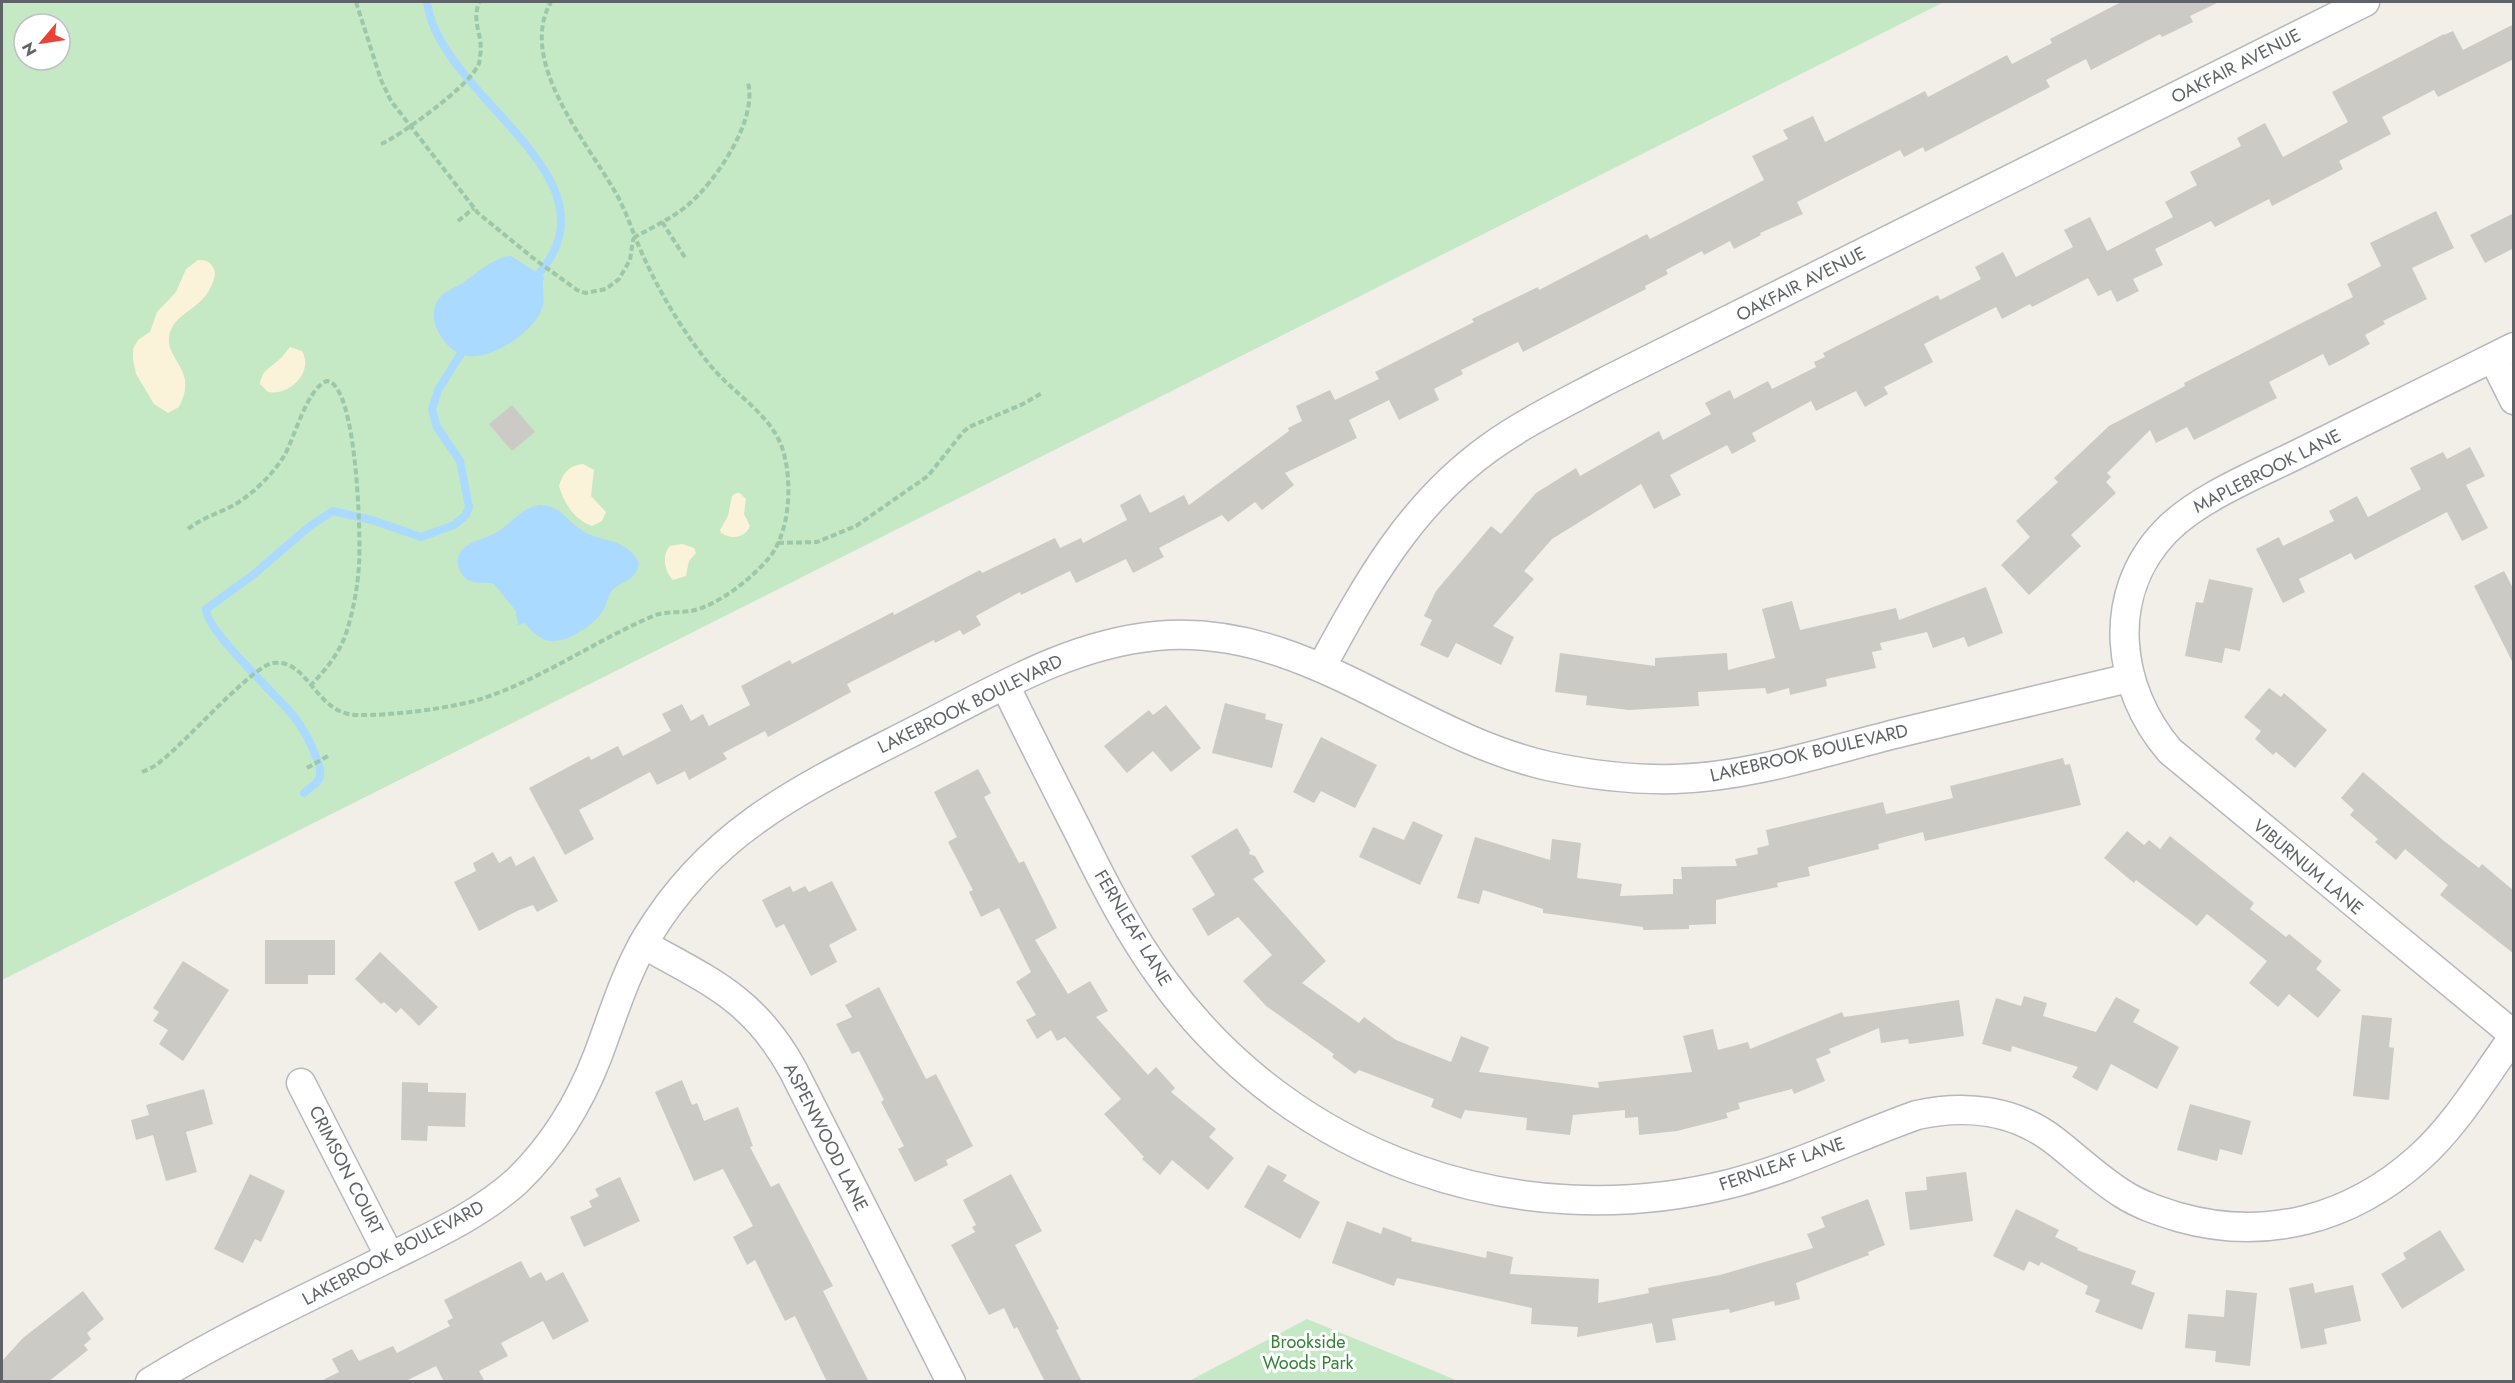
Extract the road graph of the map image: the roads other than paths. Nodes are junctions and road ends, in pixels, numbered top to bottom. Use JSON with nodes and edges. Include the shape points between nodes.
{"nodes":[{"id":1,"x":2365,"y":2,"type":"edge"},
{"id":2,"x":2503,"y":352,"type":"edge"},
{"id":3,"x":2514,"y":400,"type":"edge"},
{"id":4,"x":1322,"y":666,"type":"junction"},
{"id":5,"x":2129,"y":678,"type":"junction"},
{"id":6,"x":1005,"y":685,"type":"junction"},
{"id":7,"x":643,"y":944,"type":"junction"},
{"id":8,"x":2514,"y":1036,"type":"edge"},
{"id":9,"x":302,"y":1083,"type":"dead end"},
{"id":10,"x":390,"y":1257,"type":"junction"},
{"id":11,"x":150,"y":1382,"type":"edge"},
{"id":12,"x":951,"y":1382,"type":"edge"}],
"edges":[{"from":1,"to":4,"type":"street","name":"OAKFAIR AVENUE","via":[[1614,377],[1516,430],[1466,466],[1407,527],[1376,570]]},
{"from":2,"to":3,"type":"street"},
{"from":2,"to":5,"type":"street","name":"MAPLEBROOK LANE","via":[[2240,483],[2176,521],[2144,559],[2128,601],[2125,626]]},
{"from":4,"to":5,"type":"street","name":"LAKEBROOK BOULEVARD","via":[[1499,752],[1573,771],[1654,779],[1703,777],[1775,764]]},
{"from":4,"to":6,"type":"street","name":"LAKEBROOK BOULEVARD","via":[[1240,640],[1157,636],[1073,654]]},
{"from":5,"to":8,"type":"street","name":"VIBURNUM LANE","via":[[2150,725],[2177,758]]},
{"from":6,"to":7,"type":"street","name":"LAKEBROOK BOULEVARD","via":[[802,789],[762,814],[693,875]]},
{"from":6,"to":8,"type":"street","name":"FERNLEAF LANE","via":[[1123,918],[1163,981],[1210,1037],[1259,1082],[1332,1130],[1381,1155],[1477,1188],[1575,1201],[1701,1190],[1750,1178],[1917,1115],[1956,1109],[2014,1118],[2040,1130],[2121,1193],[2149,1207],[2221,1227],[2283,1225],[2341,1208],[2405,1170],[2444,1132]]},
{"from":7,"to":10,"type":"street","name":"LAKEBROOK BOULEVARD","via":[[625,980],[585,1086],[571,1113],[538,1158],[475,1213]]},
{"from":7,"to":12,"type":"street","name":"ASPENWOOD LANE","via":[[734,997],[769,1032],[793,1070]]},
{"from":9,"to":10,"type":"street","name":"CRIMSON COURT"},
{"from":10,"to":11,"type":"street","name":"LAKEBROOK BOULEVARD"}]}
